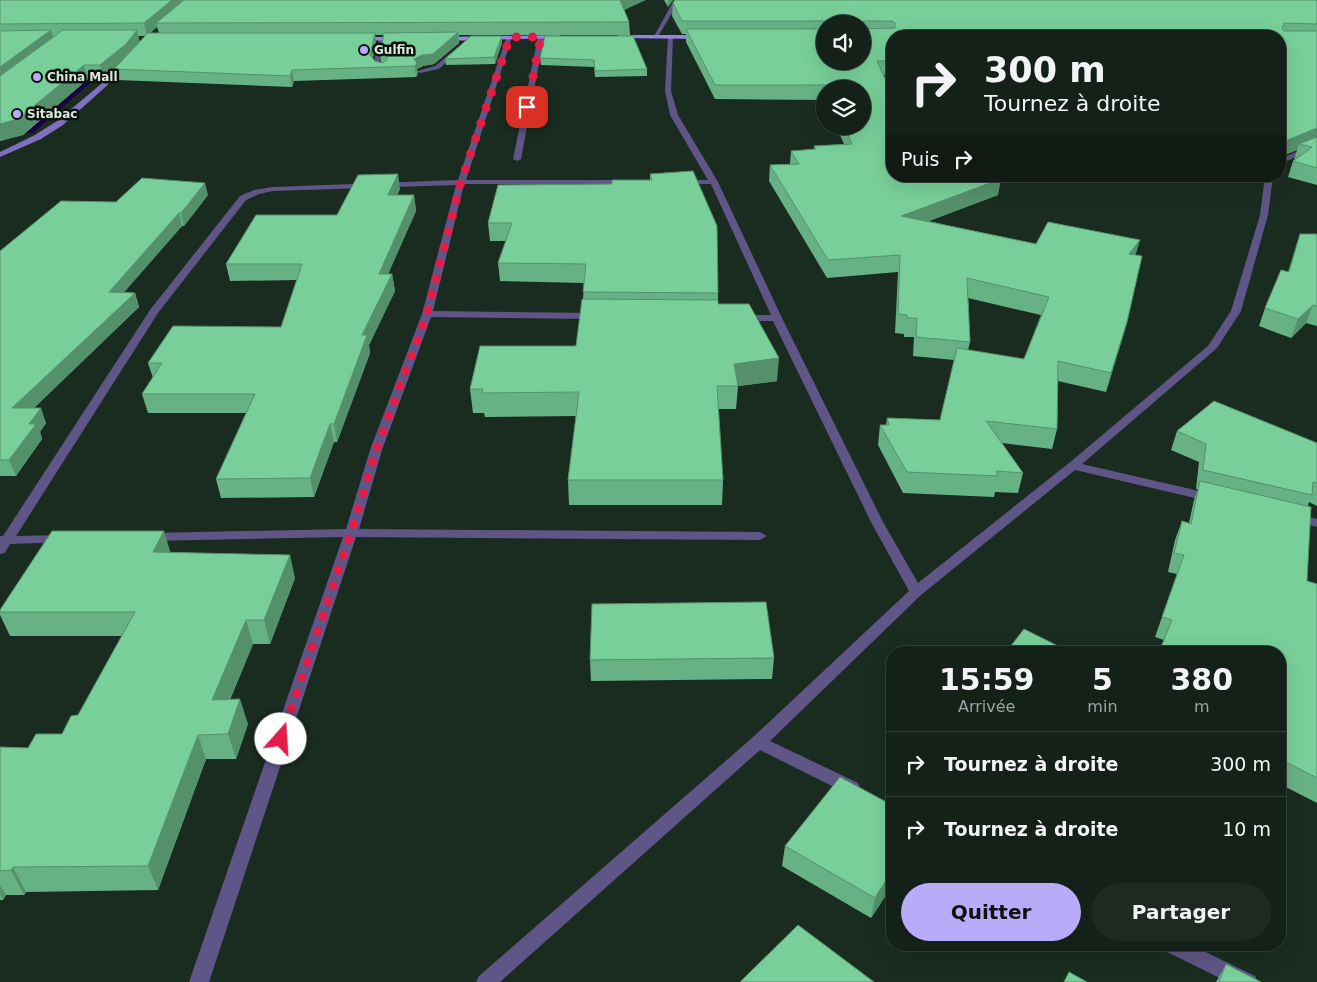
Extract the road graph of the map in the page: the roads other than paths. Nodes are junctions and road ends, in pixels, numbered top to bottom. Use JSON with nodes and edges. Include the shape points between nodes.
{"nodes":[{"id":1,"x":677,"y":0,"type":"edge"},
{"id":2,"x":510,"y":37,"type":"junction"},
{"id":3,"x":541,"y":37,"type":"junction"},
{"id":4,"x":569,"y":37,"type":"edge"},
{"id":5,"x":607,"y":37,"type":"edge"},
{"id":6,"x":654,"y":37,"type":"junction"},
{"id":7,"x":670,"y":37,"type":"junction"},
{"id":8,"x":709,"y":37,"type":"edge"},
{"id":9,"x":470,"y":38,"type":"junction"},
{"id":10,"x":352,"y":39,"type":"edge"},
{"id":11,"x":381,"y":39,"type":"junction"},
{"id":12,"x":410,"y":39,"type":"edge"},
{"id":13,"x":440,"y":39,"type":"edge"},
{"id":14,"x":133,"y":60,"type":"edge"},
{"id":15,"x":385,"y":70,"type":"edge"},
{"id":16,"x":420,"y":71,"type":"edge"},
{"id":17,"x":1317,"y":145,"type":"edge"},
{"id":18,"x":0,"y":156,"type":"edge"},
{"id":19,"x":517,"y":159,"type":"dead end"},
{"id":20,"x":1286,"y":159,"type":"edge"},
{"id":21,"x":461,"y":182,"type":"junction"},
{"id":22,"x":636,"y":182,"type":"edge"},
{"id":23,"x":675,"y":182,"type":"edge"},
{"id":24,"x":714,"y":182,"type":"junction"},
{"id":25,"x":1268,"y":182,"type":"edge"},
{"id":26,"x":427,"y":314,"type":"junction"},
{"id":27,"x":602,"y":316,"type":"edge"},
{"id":28,"x":729,"y":318,"type":"edge"},
{"id":29,"x":777,"y":318,"type":"junction"},
{"id":30,"x":1073,"y":466,"type":"junction"},
{"id":31,"x":1223,"y":501,"type":"edge"},
{"id":32,"x":1280,"y":514,"type":"edge"},
{"id":33,"x":1317,"y":523,"type":"edge"},
{"id":34,"x":351,"y":533,"type":"junction"},
{"id":35,"x":760,"y":536,"type":"dead end"},
{"id":36,"x":134,"y":537,"type":"edge"},
{"id":37,"x":75,"y":539,"type":"edge"},
{"id":38,"x":2,"y":543,"type":"edge"},
{"id":39,"x":916,"y":592,"type":"junction"},
{"id":40,"x":758,"y":742,"type":"junction"},
{"id":41,"x":866,"y":795,"type":"edge"},
{"id":42,"x":1184,"y":951,"type":"edge"},
{"id":43,"x":199,"y":982,"type":"edge"},
{"id":44,"x":486,"y":982,"type":"edge"},
{"id":45,"x":1248,"y":982,"type":"edge"}],
"edges":[{"from":1,"to":6,"type":"street"},
{"from":2,"to":3,"type":"main road"},
{"from":2,"to":9,"type":"main road"},
{"from":2,"to":21,"type":"street"},
{"from":3,"to":4,"type":"main road"},
{"from":3,"to":19,"type":"street"},
{"from":5,"to":6,"type":"main road"},
{"from":6,"to":7,"type":"main road"},
{"from":7,"to":8,"type":"main road"},
{"from":7,"to":24,"type":"street","via":[[670,102],[674,115]]},
{"from":9,"to":13,"type":"main road"},
{"from":9,"to":16,"type":"street","via":[[437,68]]},
{"from":10,"to":11,"type":"main road"},
{"from":11,"to":12,"type":"main road"},
{"from":11,"to":15,"type":"street","via":[[376,66]]},
{"from":14,"to":18,"type":"street","via":[[60,123]]},
{"from":17,"to":20,"type":"street"},
{"from":21,"to":22,"type":"street"},
{"from":21,"to":26,"type":"street"},
{"from":21,"to":38,"type":"street","via":[[273,189],[243,198],[154,312]]},
{"from":23,"to":24,"type":"street"},
{"from":24,"to":29,"type":"street"},
{"from":25,"to":30,"type":"street","via":[[1264,215],[1236,311],[1212,348]]},
{"from":26,"to":27,"type":"street"},
{"from":26,"to":34,"type":"street","via":[[376,450]]},
{"from":28,"to":29,"type":"street"},
{"from":29,"to":39,"type":"street","via":[[877,522]]},
{"from":30,"to":31,"type":"street"},
{"from":30,"to":39,"type":"street"},
{"from":32,"to":33,"type":"street"},
{"from":34,"to":35,"type":"street"},
{"from":34,"to":36,"type":"street"},
{"from":34,"to":43,"type":"street"},
{"from":37,"to":38,"type":"street"},
{"from":39,"to":40,"type":"street"},
{"from":40,"to":41,"type":"street"},
{"from":40,"to":44,"type":"street"},
{"from":42,"to":45,"type":"street"}]}
